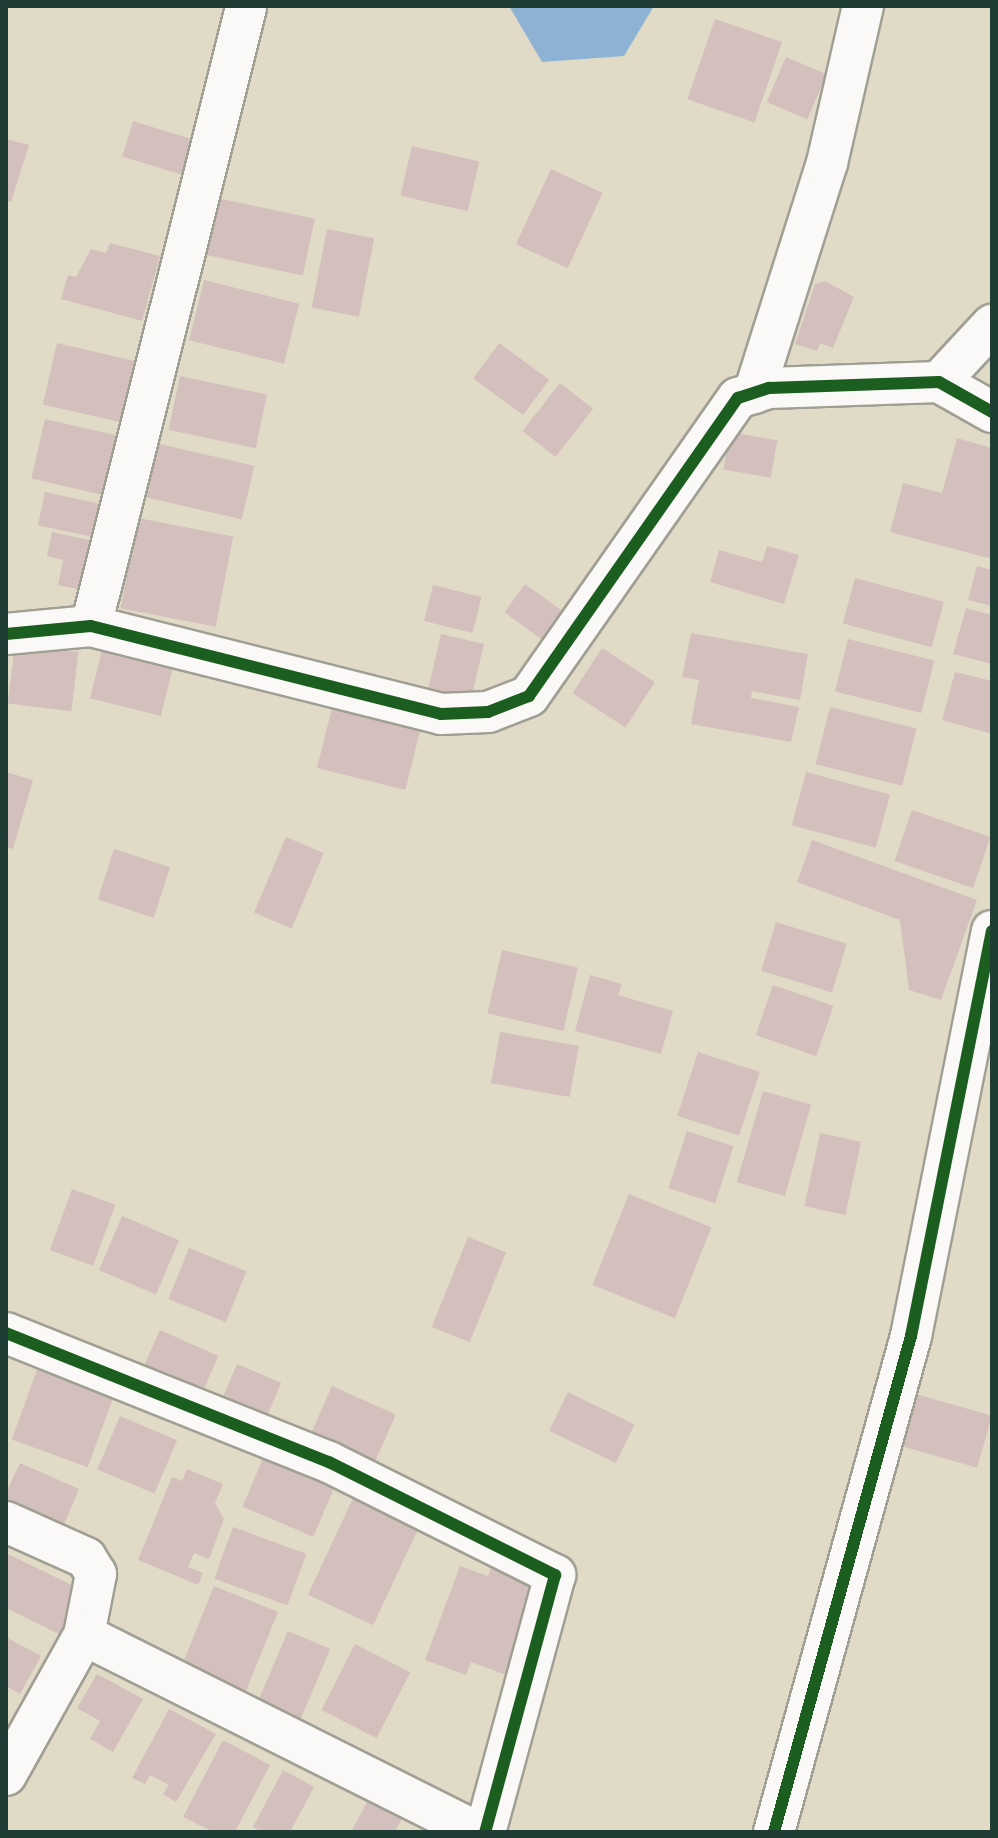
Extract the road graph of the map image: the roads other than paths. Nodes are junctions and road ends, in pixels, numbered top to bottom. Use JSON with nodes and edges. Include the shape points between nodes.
{"nodes":[{"id":1,"x":863,"y":6,"type":"edge"},
{"id":2,"x":246,"y":8,"type":"edge"},
{"id":3,"x":992,"y":325,"type":"edge"},
{"id":4,"x":939,"y":382,"type":"junction"},
{"id":5,"x":754,"y":393,"type":"junction"},
{"id":6,"x":992,"y":412,"type":"edge"},
{"id":7,"x":91,"y":626,"type":"junction"},
{"id":8,"x":6,"y":634,"type":"edge"},
{"id":9,"x":992,"y":931,"type":"edge"},
{"id":10,"x":6,"y":1333,"type":"edge"},
{"id":11,"x":6,"y":1522,"type":"edge"},
{"id":12,"x":84,"y":1635,"type":"junction"},
{"id":13,"x":6,"y":1775,"type":"edge"},
{"id":14,"x":477,"y":1832,"type":"edge"},
{"id":15,"x":485,"y":1832,"type":"edge"},
{"id":16,"x":774,"y":1832,"type":"edge"}],
"edges":[{"from":1,"to":5,"type":"street","via":[[827,163]]},
{"from":2,"to":7,"type":"street"},
{"from":3,"to":4,"type":"street"},
{"from":4,"to":5,"type":"street"},
{"from":4,"to":6,"type":"street"},
{"from":5,"to":7,"type":"street","via":[[738,398],[529,696],[488,712],[441,714]]},
{"from":7,"to":8,"type":"street"},
{"from":9,"to":16,"type":"street","via":[[911,1336]]},
{"from":10,"to":15,"type":"street","via":[[329,1462],[555,1575]]},
{"from":11,"to":12,"type":"street","via":[[86,1558],[96,1574]]},
{"from":12,"to":13,"type":"street"},
{"from":12,"to":14,"type":"street"}]}
